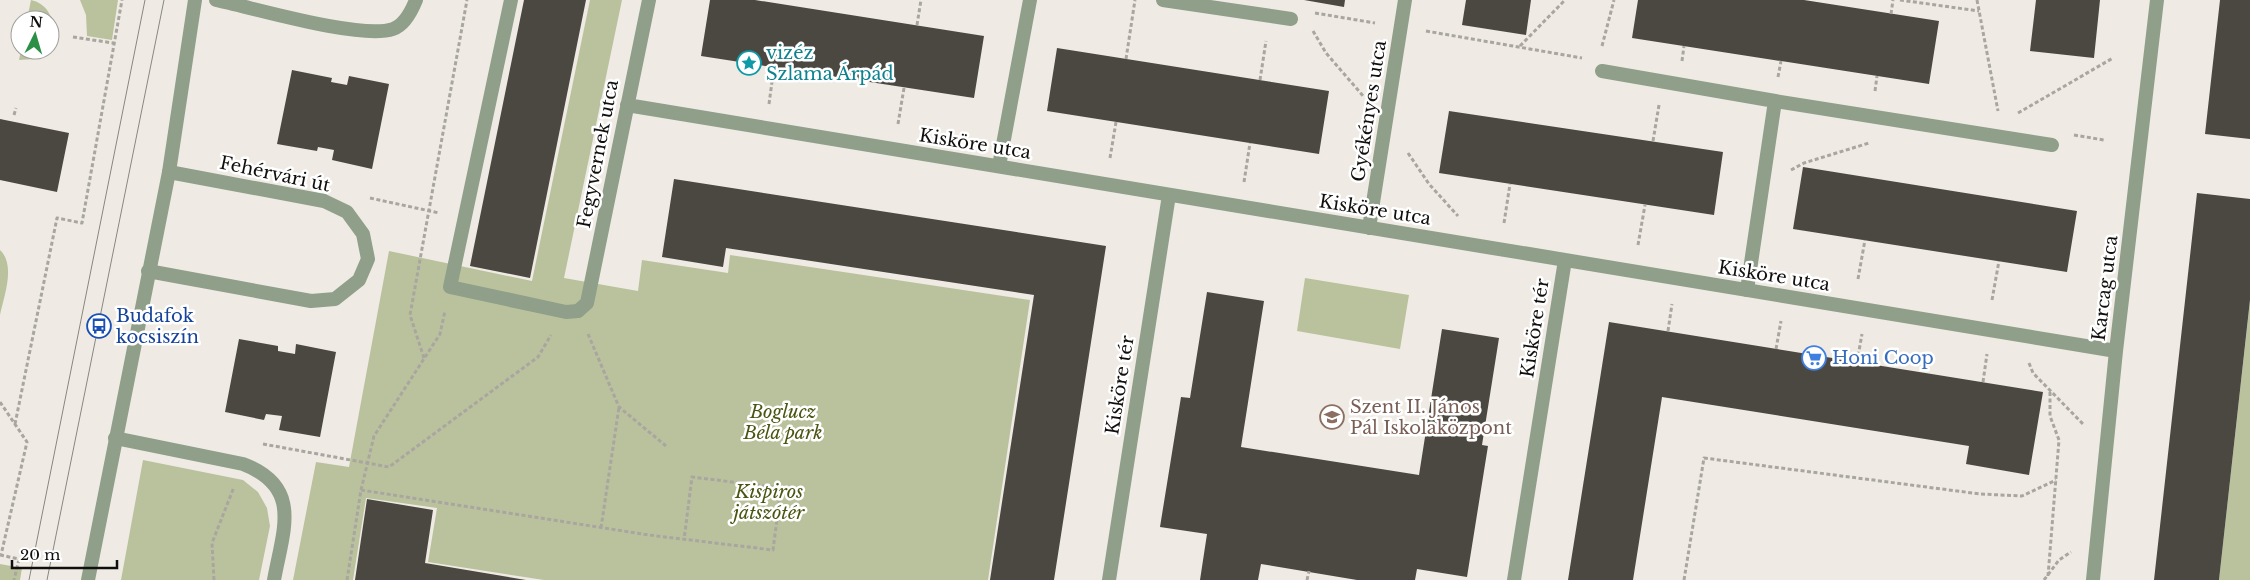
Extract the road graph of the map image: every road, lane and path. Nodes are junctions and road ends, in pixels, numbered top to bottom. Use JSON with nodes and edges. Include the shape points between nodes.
{"nodes":[{"id":1,"x":122,"y":0,"type":"edge"},
{"id":2,"x":195,"y":0,"type":"edge"},
{"id":3,"x":216,"y":0,"type":"edge"},
{"id":4,"x":416,"y":0,"type":"edge"},
{"id":5,"x":467,"y":0,"type":"edge"},
{"id":6,"x":510,"y":0,"type":"edge"},
{"id":7,"x":649,"y":0,"type":"edge"},
{"id":8,"x":921,"y":0,"type":"edge"},
{"id":9,"x":1030,"y":0,"type":"edge"},
{"id":10,"x":1135,"y":0,"type":"edge"},
{"id":11,"x":1163,"y":0,"type":"edge"},
{"id":12,"x":1405,"y":0,"type":"edge"},
{"id":13,"x":1565,"y":0,"type":"edge"},
{"id":14,"x":1614,"y":0,"type":"edge"},
{"id":15,"x":1893,"y":0,"type":"edge"},
{"id":16,"x":1900,"y":0,"type":"edge"},
{"id":17,"x":1977,"y":0,"type":"edge"},
{"id":18,"x":2157,"y":0,"type":"edge"},
{"id":19,"x":1232,"y":6,"type":"edge"},
{"id":20,"x":1979,"y":11,"type":"junction"},
{"id":21,"x":1891,"y":14,"type":"dead end"},
{"id":22,"x":1270,"y":16,"type":"junction"},
{"id":23,"x":1291,"y":19,"type":"dead end"},
{"id":24,"x":917,"y":25,"type":"dead end"},
{"id":25,"x":73,"y":37,"type":"dead end"},
{"id":26,"x":114,"y":43,"type":"junction"},
{"id":27,"x":1519,"y":47,"type":"dead end"},
{"id":28,"x":1326,"y":53,"type":"dead end"},
{"id":29,"x":2113,"y":58,"type":"dead end"},
{"id":30,"x":1126,"y":59,"type":"dead end"},
{"id":31,"x":774,"y":68,"type":"dead end"},
{"id":32,"x":1602,"y":70,"type":"joint"},
{"id":33,"x":1260,"y":80,"type":"dead end"},
{"id":34,"x":1663,"y":82,"type":"junction"},
{"id":35,"x":904,"y":88,"type":"dead end"},
{"id":36,"x":1354,"y":88,"type":"dead end"},
{"id":37,"x":1775,"y":101,"type":"junction"},
{"id":38,"x":627,"y":105,"type":"junction"},
{"id":39,"x":768,"y":106,"type":"dead end"},
{"id":40,"x":16,"y":108,"type":"dead end"},
{"id":41,"x":1998,"y":114,"type":"dead end"},
{"id":42,"x":2016,"y":114,"type":"dead end"},
{"id":43,"x":14,"y":115,"type":"dead end"},
{"id":44,"x":1879,"y":117,"type":"junction"},
{"id":45,"x":1116,"y":122,"type":"dead end"},
{"id":46,"x":898,"y":126,"type":"dead end"},
{"id":47,"x":2071,"y":134,"type":"dead end"},
{"id":48,"x":2104,"y":140,"type":"dead end"},
{"id":49,"x":1653,"y":141,"type":"dead end"},
{"id":50,"x":1250,"y":143,"type":"dead end"},
{"id":51,"x":2052,"y":145,"type":"dead end"},
{"id":52,"x":1110,"y":160,"type":"dead end"},
{"id":53,"x":1413,"y":161,"type":"dead end"},
{"id":54,"x":1804,"y":163,"type":"dead end"},
{"id":55,"x":999,"y":166,"type":"junction"},
{"id":56,"x":169,"y":172,"type":"junction"},
{"id":57,"x":1244,"y":182,"type":"dead end"},
{"id":58,"x":1510,"y":184,"type":"dead end"},
{"id":59,"x":1169,"y":195,"type":"junction"},
{"id":60,"x":373,"y":199,"type":"dead end"},
{"id":61,"x":1645,"y":205,"type":"dead end"},
{"id":62,"x":428,"y":211,"type":"junction"},
{"id":63,"x":1458,"y":216,"type":"dead end"},
{"id":64,"x":465,"y":218,"type":"junction"},
{"id":65,"x":1504,"y":223,"type":"dead end"},
{"id":66,"x":1369,"y":228,"type":"junction"},
{"id":67,"x":1865,"y":240,"type":"dead end"},
{"id":68,"x":1638,"y":245,"type":"dead end"},
{"id":69,"x":1565,"y":260,"type":"junction"},
{"id":70,"x":1999,"y":261,"type":"dead end"},
{"id":71,"x":148,"y":271,"type":"junction"},
{"id":72,"x":1858,"y":279,"type":"dead end"},
{"id":73,"x":450,"y":286,"type":"junction"},
{"id":74,"x":1747,"y":290,"type":"junction"},
{"id":75,"x":1992,"y":300,"type":"dead end"},
{"id":76,"x":1672,"y":304,"type":"dead end"},
{"id":77,"x":572,"y":311,"type":"junction"},
{"id":78,"x":1781,"y":321,"type":"dead end"},
{"id":79,"x":1668,"y":331,"type":"dead end"},
{"id":80,"x":1862,"y":334,"type":"dead end"},
{"id":81,"x":1776,"y":349,"type":"dead end"},
{"id":82,"x":2116,"y":351,"type":"junction"},
{"id":83,"x":1987,"y":353,"type":"dead end"},
{"id":84,"x":424,"y":358,"type":"junction"},
{"id":85,"x":2028,"y":360,"type":"dead end"},
{"id":86,"x":1857,"y":362,"type":"dead end"},
{"id":87,"x":1983,"y":382,"type":"dead end"},
{"id":88,"x":2050,"y":390,"type":"junction"},
{"id":89,"x":0,"y":402,"type":"edge"},
{"id":90,"x":620,"y":407,"type":"junction"},
{"id":91,"x":15,"y":424,"type":"junction"},
{"id":92,"x":2108,"y":432,"type":"junction"},
{"id":93,"x":115,"y":438,"type":"junction"},
{"id":94,"x":666,"y":446,"type":"dead end"},
{"id":95,"x":328,"y":457,"type":"dead end"},
{"id":96,"x":243,"y":464,"type":"junction"},
{"id":97,"x":368,"y":464,"type":"junction"},
{"id":98,"x":2056,"y":480,"type":"junction"},
{"id":99,"x":362,"y":490,"type":"junction"},
{"id":100,"x":600,"y":528,"type":"junction"},
{"id":101,"x":684,"y":540,"type":"junction"},
{"id":102,"x":0,"y":555,"type":"edge"},
{"id":103,"x":1309,"y":572,"type":"dead end"},
{"id":104,"x":2048,"y":576,"type":"dead end"},
{"id":105,"x":14,"y":580,"type":"edge"},
{"id":106,"x":88,"y":580,"type":"edge"},
{"id":107,"x":214,"y":580,"type":"edge"},
{"id":108,"x":274,"y":580,"type":"edge"},
{"id":109,"x":347,"y":580,"type":"edge"},
{"id":110,"x":1109,"y":580,"type":"edge"},
{"id":111,"x":1308,"y":580,"type":"edge"},
{"id":112,"x":1514,"y":580,"type":"edge"},
{"id":113,"x":1684,"y":580,"type":"edge"},
{"id":114,"x":2094,"y":580,"type":"edge"}],
"edges":[{"from":1,"to":26,"type":"path"},
{"from":2,"to":56,"type":"street"},
{"from":3,"to":4,"type":"street","via":[[362,32],[394,29],[409,15]]},
{"from":5,"to":62,"type":"path"},
{"from":6,"to":64,"type":"street"},
{"from":7,"to":38,"type":"street","name":"Fegyvernek utca"},
{"from":8,"to":24,"type":"path"},
{"from":9,"to":55,"type":"street"},
{"from":10,"to":30,"type":"path"},
{"from":11,"to":19,"type":"street"},
{"from":12,"to":66,"type":"street","name":"Gyékényes utca"},
{"from":13,"to":27,"type":"path"},
{"from":14,"to":32,"type":"path","via":[[1598,60]]},
{"from":15,"to":21,"type":"path"},
{"from":16,"to":20,"type":"path"},
{"from":17,"to":20,"type":"path"},
{"from":18,"to":82,"type":"street","name":"Karcag utca"},
{"from":19,"to":22,"type":"street"},
{"from":20,"to":41,"type":"path"},
{"from":22,"to":23,"type":"street"},
{"from":22,"to":33,"type":"path"},
{"from":25,"to":26,"type":"path"},
{"from":26,"to":91,"type":"path","via":[[82,223],[57,218]]},
{"from":28,"to":36,"type":"path"},
{"from":29,"to":42,"type":"path"},
{"from":31,"to":39,"type":"path"},
{"from":32,"to":34,"type":"street"},
{"from":34,"to":37,"type":"street"},
{"from":34,"to":49,"type":"path"},
{"from":35,"to":46,"type":"path"},
{"from":37,"to":44,"type":"street"},
{"from":37,"to":74,"type":"street"},
{"from":38,"to":55,"type":"street","name":"Kisköre utca"},
{"from":38,"to":77,"type":"street","name":"Fegyvernek utca","via":[[587,303]]},
{"from":40,"to":43,"type":"path"},
{"from":44,"to":51,"type":"street"},
{"from":44,"to":54,"type":"path","via":[[1876,141]]},
{"from":45,"to":52,"type":"path"},
{"from":47,"to":48,"type":"path"},
{"from":50,"to":57,"type":"path"},
{"from":53,"to":63,"type":"path"},
{"from":55,"to":59,"type":"street","name":"Kisköre utca"},
{"from":56,"to":71,"type":"street"},
{"from":56,"to":71,"type":"street","name":"Fehérvári út","via":[[324,201],[347,212],[363,234],[368,259],[359,280],[335,299],[311,301]]},
{"from":58,"to":65,"type":"path"},
{"from":59,"to":66,"type":"street","name":"Kisköre utca"},
{"from":59,"to":110,"type":"street","name":"Kisköre tér"},
{"from":60,"to":62,"type":"path"},
{"from":61,"to":68,"type":"path"},
{"from":62,"to":64,"type":"path"},
{"from":62,"to":84,"type":"path","via":[[410,315]]},
{"from":64,"to":73,"type":"street"},
{"from":66,"to":69,"type":"street","name":"Kisköre utca"},
{"from":67,"to":72,"type":"path"},
{"from":69,"to":74,"type":"street","name":"Kisköre utca"},
{"from":69,"to":112,"type":"street","name":"Kisköre tér"},
{"from":70,"to":75,"type":"path"},
{"from":71,"to":93,"type":"street"},
{"from":73,"to":77,"type":"street"},
{"from":73,"to":84,"type":"path","via":[[440,334]]},
{"from":74,"to":82,"type":"street","name":"Kisköre utca"},
{"from":76,"to":79,"type":"path"},
{"from":77,"to":90,"type":"path"},
{"from":77,"to":97,"type":"path","via":[[538,357],[388,467]]},
{"from":78,"to":81,"type":"path"},
{"from":80,"to":86,"type":"path"},
{"from":82,"to":92,"type":"street","name":"Karcag utca"},
{"from":83,"to":87,"type":"path"},
{"from":84,"to":97,"type":"path","via":[[374,436]]},
{"from":85,"to":88,"type":"path","via":[[2033,373]]},
{"from":88,"to":92,"type":"path","via":[[2088,429]]},
{"from":88,"to":98,"type":"path","via":[[2050,416],[2059,440]]},
{"from":89,"to":91,"type":"path"},
{"from":90,"to":94,"type":"path"},
{"from":90,"to":100,"type":"path"},
{"from":91,"to":102,"type":"path","via":[[27,442]]},
{"from":92,"to":114,"type":"street","name":"Karcag utca"},
{"from":93,"to":96,"type":"street"},
{"from":93,"to":106,"type":"street"},
{"from":95,"to":97,"type":"path"},
{"from":96,"to":107,"type":"path","via":[[212,543]]},
{"from":96,"to":108,"type":"street","via":[[261,470],[276,483],[283,502],[285,519]]},
{"from":97,"to":99,"type":"path"},
{"from":98,"to":104,"type":"path"},
{"from":98,"to":113,"type":"path","via":[[2022,496],[1980,494],[1704,458]]},
{"from":99,"to":100,"type":"path"},
{"from":99,"to":109,"type":"path"},
{"from":100,"to":101,"type":"path"},
{"from":101,"to":101,"type":"path","via":[[773,550],[782,488],[692,477]]},
{"from":102,"to":105,"type":"path","via":[[19,558]]},
{"from":103,"to":111,"type":"path"}]}
